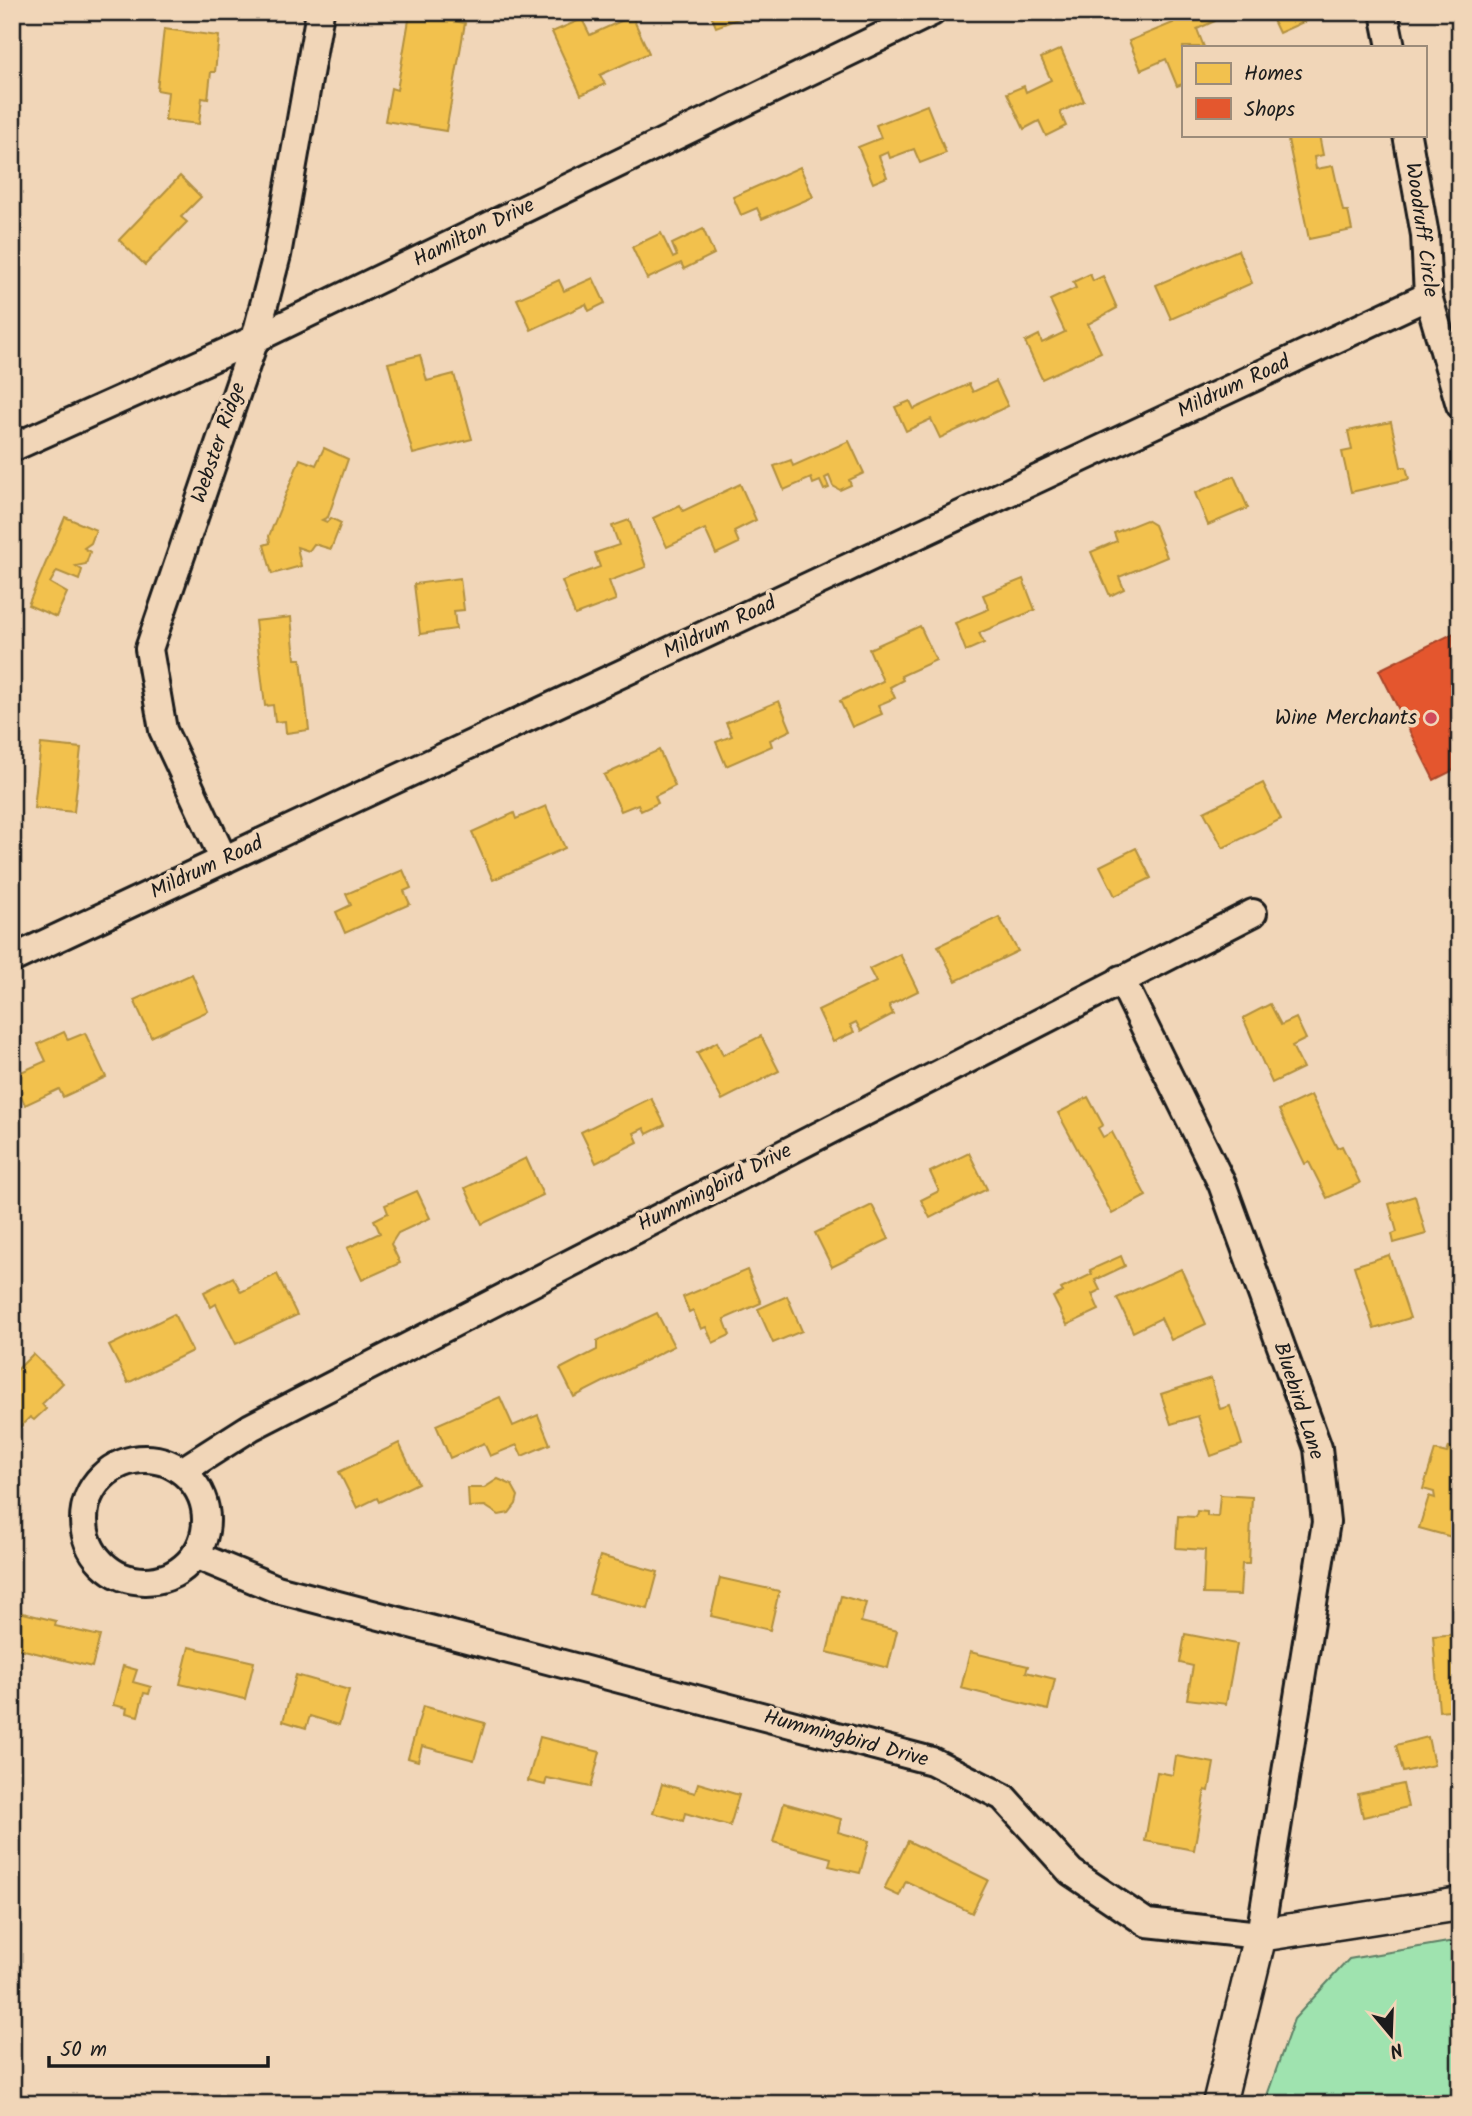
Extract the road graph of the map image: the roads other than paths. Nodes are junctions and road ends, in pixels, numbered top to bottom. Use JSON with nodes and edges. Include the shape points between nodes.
{"nodes":[{"id":1,"x":320,"y":12,"type":"edge"},
{"id":2,"x":932,"y":12,"type":"edge"},
{"id":3,"x":1384,"y":12,"type":"edge"},
{"id":4,"x":1391,"y":46,"type":"edge"},
{"id":5,"x":1407,"y":136,"type":"edge"},
{"id":6,"x":1428,"y":296,"type":"junction"},
{"id":7,"x":255,"y":339,"type":"junction"},
{"id":8,"x":1460,"y":405,"type":"edge"},
{"id":9,"x":12,"y":448,"type":"edge"},
{"id":10,"x":224,"y":860,"type":"junction"},
{"id":11,"x":1253,"y":913,"type":"dead end"},
{"id":12,"x":12,"y":959,"type":"edge"},
{"id":13,"x":1121,"y":979,"type":"junction"},
{"id":14,"x":182,"y":1471,"type":"junction"},
{"id":15,"x":195,"y":1555,"type":"junction"},
{"id":16,"x":1460,"y":1904,"type":"edge"},
{"id":17,"x":1260,"y":1935,"type":"junction"},
{"id":18,"x":1219,"y":2104,"type":"edge"}],
"edges":[{"from":1,"to":7,"type":"street","name":"Webster Ridge","via":[[277,255]]},
{"from":2,"to":7,"type":"street","name":"Hamilton Drive"},
{"from":3,"to":4,"type":"street"},
{"from":5,"to":6,"type":"street","name":"Woodruff Circle","via":[[1425,235]]},
{"from":6,"to":8,"type":"street","name":"Woodruff Circle"},
{"from":6,"to":10,"type":"street","name":"Mildrum Road"},
{"from":7,"to":9,"type":"street","name":"Hamilton Drive"},
{"from":7,"to":10,"type":"street","name":"Webster Ridge","via":[[149,649],[163,730]]},
{"from":10,"to":12,"type":"street","name":"Mildrum Road"},
{"from":11,"to":13,"type":"street","name":"Hummingbird Drive"},
{"from":13,"to":14,"type":"street","name":"Hummingbird Drive","via":[[251,1427]]},
{"from":13,"to":17,"type":"street","name":"Bluebird Lane","via":[[1222,1184],[1318,1448],[1326,1521]]},
{"from":14,"to":15,"type":"street","via":[[198,1489],[206,1513],[205,1532]]},
{"from":14,"to":15,"type":"street","via":[[149,1459],[111,1469],[91,1491],[85,1529],[96,1557],[129,1578],[168,1576]]},
{"from":15,"to":17,"type":"street","name":"Hummingbird Drive","via":[[276,1589],[932,1760],[1003,1797],[1070,1872],[1147,1923]]},
{"from":16,"to":17,"type":"street","name":"Hummingbird Drive"},
{"from":17,"to":18,"type":"street"}]}
